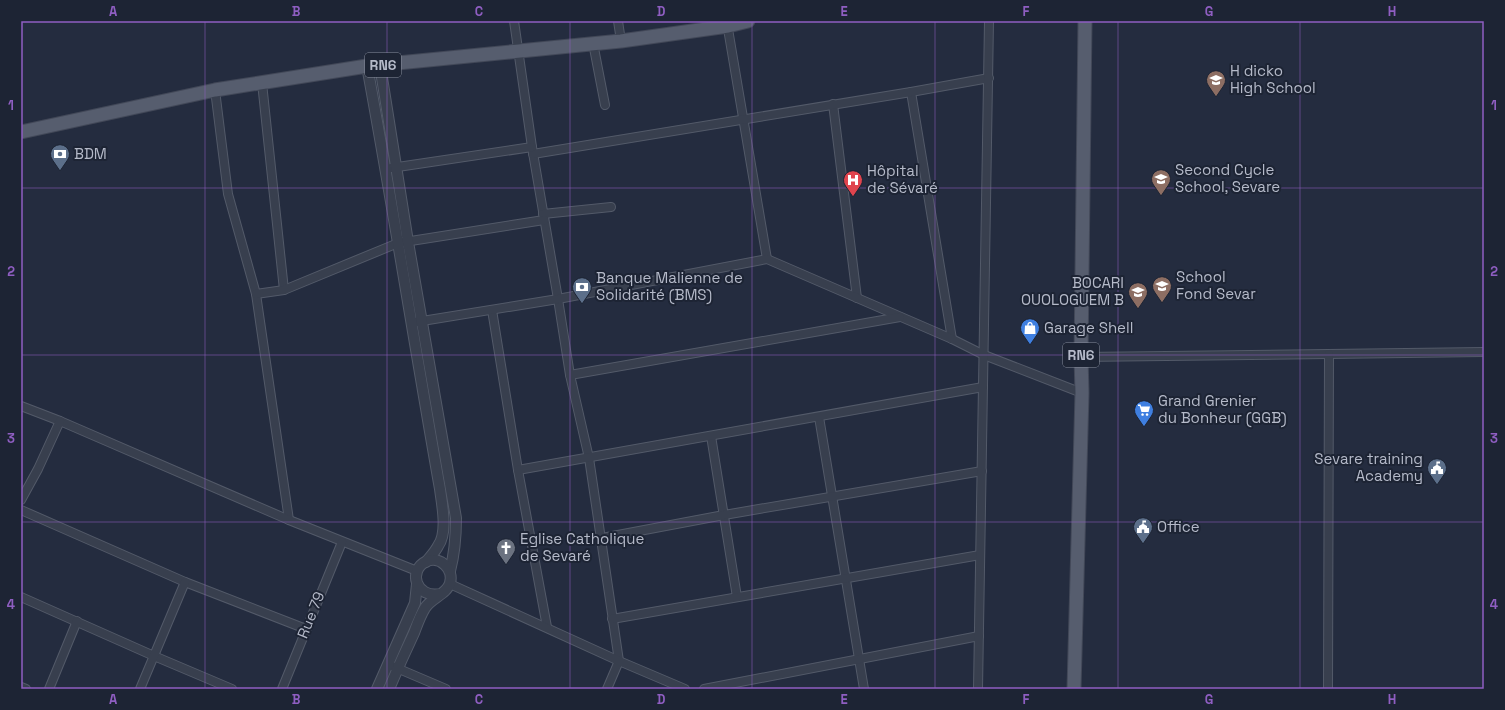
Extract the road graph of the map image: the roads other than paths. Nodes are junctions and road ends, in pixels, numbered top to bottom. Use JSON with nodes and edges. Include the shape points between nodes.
{"nodes":[{"id":1,"x":514,"y":21,"type":"edge"},
{"id":2,"x":618,"y":21,"type":"edge"},
{"id":3,"x":748,"y":21,"type":"edge"},
{"id":4,"x":989,"y":21,"type":"edge"},
{"id":5,"x":1085,"y":21,"type":"edge"},
{"id":6,"x":728,"y":23,"type":"edge"},
{"id":7,"x":621,"y":41,"type":"junction"},
{"id":8,"x":594,"y":43,"type":"junction"},
{"id":9,"x":518,"y":50,"type":"junction"},
{"id":10,"x":374,"y":66,"type":"junction"},
{"id":11,"x":989,"y":78,"type":"junction"},
{"id":12,"x":262,"y":83,"type":"junction"},
{"id":13,"x":215,"y":90,"type":"junction"},
{"id":14,"x":911,"y":92,"type":"junction"},
{"id":15,"x":605,"y":104,"type":"dead end"},
{"id":16,"x":833,"y":104,"type":"junction"},
{"id":17,"x":743,"y":119,"type":"junction"},
{"id":18,"x":21,"y":132,"type":"edge"},
{"id":19,"x":532,"y":151,"type":"junction"},
{"id":20,"x":391,"y":168,"type":"junction"},
{"id":21,"x":610,"y":207,"type":"dead end"},
{"id":22,"x":544,"y":217,"type":"junction"},
{"id":23,"x":403,"y":243,"type":"junction"},
{"id":24,"x":767,"y":259,"type":"junction"},
{"id":25,"x":284,"y":290,"type":"junction"},
{"id":26,"x":256,"y":294,"type":"junction"},
{"id":27,"x":858,"y":298,"type":"junction"},
{"id":28,"x":558,"y":299,"type":"junction"},
{"id":29,"x":492,"y":310,"type":"junction"},
{"id":30,"x":900,"y":317,"type":"junction"},
{"id":31,"x":422,"y":322,"type":"junction"},
{"id":32,"x":411,"y":323,"type":"junction"},
{"id":33,"x":952,"y":339,"type":"junction"},
{"id":34,"x":1484,"y":352,"type":"edge"},
{"id":35,"x":1329,"y":354,"type":"junction"},
{"id":36,"x":984,"y":355,"type":"junction"},
{"id":37,"x":1081,"y":357,"type":"junction"},
{"id":38,"x":570,"y":375,"type":"junction"},
{"id":39,"x":983,"y":387,"type":"junction"},
{"id":40,"x":1082,"y":393,"type":"junction"},
{"id":41,"x":21,"y":406,"type":"edge"},
{"id":42,"x":819,"y":417,"type":"junction"},
{"id":43,"x":60,"y":421,"type":"junction"},
{"id":44,"x":711,"y":436,"type":"junction"},
{"id":45,"x":589,"y":458,"type":"junction"},
{"id":46,"x":518,"y":470,"type":"junction"},
{"id":47,"x":982,"y":470,"type":"junction"},
{"id":48,"x":832,"y":496,"type":"junction"},
{"id":49,"x":21,"y":500,"type":"edge"},
{"id":50,"x":21,"y":510,"type":"edge"},
{"id":51,"x":724,"y":515,"type":"junction"},
{"id":52,"x":289,"y":520,"type":"junction"},
{"id":53,"x":602,"y":538,"type":"junction"},
{"id":54,"x":342,"y":542,"type":"junction"},
{"id":55,"x":980,"y":554,"type":"junction"},
{"id":56,"x":426,"y":562,"type":"junction"},
{"id":57,"x":417,"y":571,"type":"junction"},
{"id":58,"x":450,"y":571,"type":"junction"},
{"id":59,"x":846,"y":578,"type":"junction"},
{"id":60,"x":185,"y":582,"type":"junction"},
{"id":61,"x":417,"y":584,"type":"junction"},
{"id":62,"x":450,"y":584,"type":"junction"},
{"id":63,"x":440,"y":594,"type":"junction"},
{"id":64,"x":21,"y":597,"type":"edge"},
{"id":65,"x":737,"y":597,"type":"junction"},
{"id":66,"x":612,"y":619,"type":"junction"},
{"id":67,"x":77,"y":621,"type":"junction"},
{"id":68,"x":547,"y":627,"type":"junction"},
{"id":69,"x":306,"y":629,"type":"junction"},
{"id":70,"x":979,"y":636,"type":"junction"},
{"id":71,"x":154,"y":656,"type":"junction"},
{"id":72,"x":859,"y":659,"type":"junction"},
{"id":73,"x":619,"y":661,"type":"junction"},
{"id":74,"x":388,"y":664,"type":"junction"},
{"id":75,"x":398,"y":668,"type":"junction"},
{"id":76,"x":21,"y":687,"type":"edge"},
{"id":77,"x":26,"y":689,"type":"edge"},
{"id":78,"x":49,"y":689,"type":"edge"},
{"id":79,"x":140,"y":689,"type":"edge"},
{"id":80,"x":232,"y":689,"type":"edge"},
{"id":81,"x":282,"y":689,"type":"edge"},
{"id":82,"x":377,"y":689,"type":"edge"},
{"id":83,"x":389,"y":689,"type":"edge"},
{"id":84,"x":446,"y":689,"type":"edge"},
{"id":85,"x":607,"y":689,"type":"edge"},
{"id":86,"x":685,"y":689,"type":"edge"},
{"id":87,"x":704,"y":689,"type":"edge"},
{"id":88,"x":864,"y":689,"type":"edge"},
{"id":89,"x":978,"y":689,"type":"edge"},
{"id":90,"x":1074,"y":689,"type":"edge"},
{"id":91,"x":1328,"y":689,"type":"edge"}],
"edges":[{"from":1,"to":9,"type":"street"},
{"from":2,"to":7,"type":"street"},
{"from":3,"to":6,"type":"main road","number":"RN6"},
{"from":4,"to":11,"type":"street"},
{"from":5,"to":37,"type":"main road","number":"RN6"},
{"from":6,"to":7,"type":"main road","number":"RN6"},
{"from":6,"to":17,"type":"street"},
{"from":7,"to":8,"type":"main road","number":"RN6"},
{"from":8,"to":9,"type":"main road","number":"RN6"},
{"from":8,"to":15,"type":"street"},
{"from":9,"to":10,"type":"main road","number":"RN6"},
{"from":9,"to":19,"type":"street"},
{"from":10,"to":12,"type":"main road","number":"RN6"},
{"from":10,"to":20,"type":"street"},
{"from":11,"to":14,"type":"street"},
{"from":11,"to":36,"type":"street"},
{"from":12,"to":13,"type":"main road","number":"RN6"},
{"from":12,"to":25,"type":"street"},
{"from":13,"to":18,"type":"main road","number":"RN6"},
{"from":13,"to":26,"type":"street","via":[[228,194]]},
{"from":14,"to":16,"type":"street"},
{"from":14,"to":33,"type":"street"},
{"from":16,"to":17,"type":"street"},
{"from":16,"to":27,"type":"street"},
{"from":17,"to":19,"type":"street"},
{"from":17,"to":24,"type":"street"},
{"from":19,"to":20,"type":"street"},
{"from":19,"to":22,"type":"street"},
{"from":20,"to":23,"type":"street"},
{"from":21,"to":22,"type":"street"},
{"from":22,"to":23,"type":"street"},
{"from":22,"to":28,"type":"street"},
{"from":23,"to":25,"type":"street"},
{"from":23,"to":31,"type":"street"},
{"from":23,"to":32,"type":"street"},
{"from":24,"to":27,"type":"street"},
{"from":24,"to":28,"type":"street"},
{"from":25,"to":26,"type":"street"},
{"from":26,"to":52,"type":"street"},
{"from":27,"to":30,"type":"street"},
{"from":28,"to":29,"type":"street"},
{"from":28,"to":38,"type":"street"},
{"from":29,"to":31,"type":"street"},
{"from":29,"to":46,"type":"street"},
{"from":30,"to":33,"type":"street"},
{"from":30,"to":38,"type":"street"},
{"from":31,"to":32,"type":"street"},
{"from":31,"to":58,"type":"street","via":[[456,518],[455,553]]},
{"from":32,"to":56,"type":"street","via":[[443,516],[440,545]]},
{"from":33,"to":36,"type":"street"},
{"from":34,"to":35,"type":"street"},
{"from":35,"to":37,"type":"street"},
{"from":35,"to":91,"type":"street"},
{"from":36,"to":39,"type":"street"},
{"from":36,"to":40,"type":"street"},
{"from":37,"to":40,"type":"main road","number":"RN6"},
{"from":38,"to":45,"type":"street"},
{"from":39,"to":42,"type":"street"},
{"from":39,"to":47,"type":"street"},
{"from":40,"to":90,"type":"main road","number":"RN6"},
{"from":41,"to":43,"type":"street"},
{"from":42,"to":44,"type":"street"},
{"from":42,"to":48,"type":"street"},
{"from":43,"to":49,"type":"street"},
{"from":43,"to":52,"type":"street"},
{"from":44,"to":45,"type":"street"},
{"from":44,"to":51,"type":"street"},
{"from":45,"to":46,"type":"street"},
{"from":45,"to":53,"type":"street"},
{"from":46,"to":68,"type":"street"},
{"from":47,"to":48,"type":"street"},
{"from":47,"to":55,"type":"street"},
{"from":48,"to":51,"type":"street"},
{"from":48,"to":59,"type":"street"},
{"from":50,"to":60,"type":"street"},
{"from":51,"to":53,"type":"street"},
{"from":51,"to":65,"type":"street"},
{"from":52,"to":54,"type":"street"},
{"from":53,"to":66,"type":"street"},
{"from":54,"to":57,"type":"street"},
{"from":54,"to":69,"type":"street","name":"Rue 79"},
{"from":55,"to":59,"type":"street"},
{"from":55,"to":70,"type":"street"},
{"from":56,"to":57,"type":"street"},
{"from":56,"to":58,"type":"street","via":[[440,561]]},
{"from":57,"to":61,"type":"street"},
{"from":58,"to":62,"type":"street"},
{"from":59,"to":65,"type":"street"},
{"from":59,"to":72,"type":"street"},
{"from":60,"to":69,"type":"street"},
{"from":60,"to":71,"type":"street"},
{"from":61,"to":63,"type":"street","via":[[427,594]]},
{"from":61,"to":74,"type":"street","via":[[415,603]]},
{"from":62,"to":63,"type":"street"},
{"from":62,"to":68,"type":"street"},
{"from":63,"to":75,"type":"street","via":[[426,607]]},
{"from":64,"to":67,"type":"street"},
{"from":65,"to":66,"type":"street"},
{"from":66,"to":73,"type":"street"},
{"from":67,"to":71,"type":"street"},
{"from":67,"to":78,"type":"street"},
{"from":68,"to":73,"type":"street"},
{"from":69,"to":81,"type":"street","name":"Rue 79"},
{"from":70,"to":72,"type":"street"},
{"from":70,"to":89,"type":"street"},
{"from":71,"to":79,"type":"street"},
{"from":71,"to":80,"type":"street"},
{"from":72,"to":87,"type":"street"},
{"from":72,"to":88,"type":"street"},
{"from":73,"to":85,"type":"street"},
{"from":73,"to":86,"type":"street"},
{"from":74,"to":75,"type":"street"},
{"from":74,"to":82,"type":"street"},
{"from":75,"to":83,"type":"street"},
{"from":75,"to":84,"type":"street"},
{"from":76,"to":77,"type":"street"}]}
